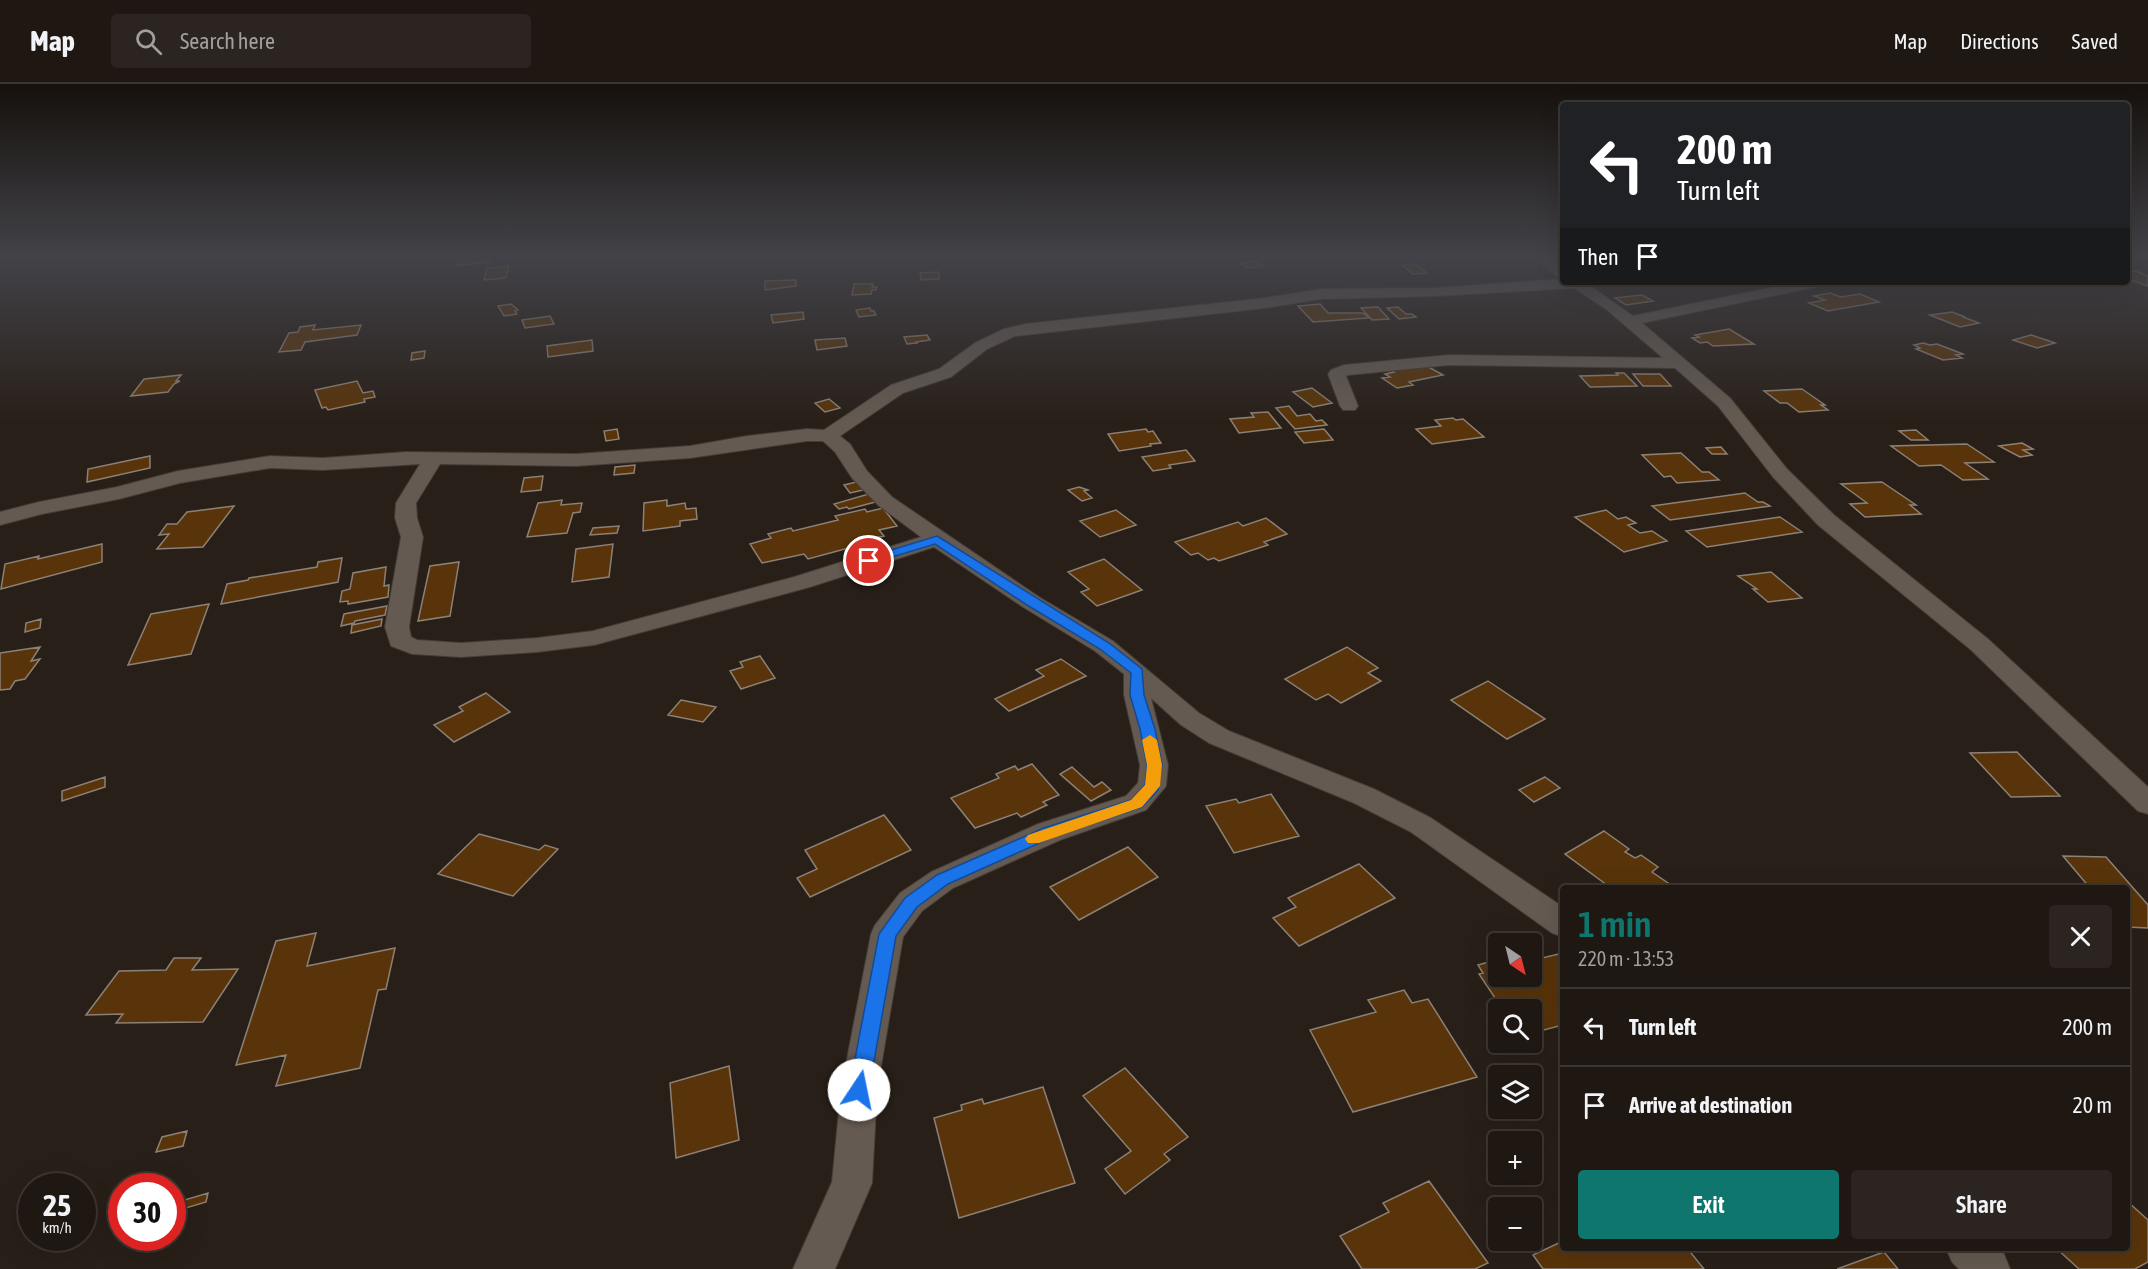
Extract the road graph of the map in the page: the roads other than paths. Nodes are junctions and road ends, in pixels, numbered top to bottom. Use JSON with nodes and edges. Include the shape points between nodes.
{"nodes":[{"id":1,"x":1188,"y":311,"type":"edge"},
{"id":2,"x":1616,"y":311,"type":"edge"},
{"id":3,"x":1677,"y":311,"type":"edge"},
{"id":4,"x":1630,"y":321,"type":"junction"},
{"id":5,"x":1679,"y":363,"type":"junction"},
{"id":6,"x":1350,"y":406,"type":"dead end"},
{"id":7,"x":828,"y":436,"type":"junction"},
{"id":8,"x":434,"y":458,"type":"junction"},
{"id":9,"x":0,"y":519,"type":"edge"},
{"id":10,"x":937,"y":539,"type":"junction"},
{"id":11,"x":1137,"y":672,"type":"junction"},
{"id":12,"x":2148,"y":804,"type":"edge"},
{"id":13,"x":1560,"y":922,"type":"edge"},
{"id":14,"x":1970,"y":1251,"type":"edge"},
{"id":15,"x":814,"y":1269,"type":"edge"},
{"id":16,"x":1989,"y":1269,"type":"edge"}],
"edges":[{"from":1,"to":7,"type":"street","via":[[1010,332],[981,346],[945,373],[897,390]]},
{"from":2,"to":4,"type":"street"},
{"from":3,"to":4,"type":"street"},
{"from":4,"to":5,"type":"street"},
{"from":5,"to":6,"type":"street","via":[[1449,360],[1344,370],[1337,374]]},
{"from":5,"to":12,"type":"street","via":[[1724,402],[1780,473],[1826,520],[1980,644]]},
{"from":7,"to":8,"type":"street","via":[[576,460]]},
{"from":7,"to":10,"type":"street","via":[[843,448],[859,474],[885,501]]},
{"from":8,"to":9,"type":"street","via":[[323,464],[270,462],[178,477]]},
{"from":8,"to":10,"type":"street","via":[[406,503],[412,537],[398,627],[400,641],[412,647],[461,650],[594,638],[802,582]]},
{"from":10,"to":11,"type":"street","via":[[1104,646]]},
{"from":11,"to":13,"type":"street","via":[[1190,719],[1219,737],[1364,796],[1421,825]]},
{"from":11,"to":15,"type":"street","via":[[1137,695],[1154,765],[1152,786],[1136,803],[1049,832],[942,880],[911,902],[887,934],[859,1090],[852,1183]]},
{"from":14,"to":16,"type":"street"}]}
